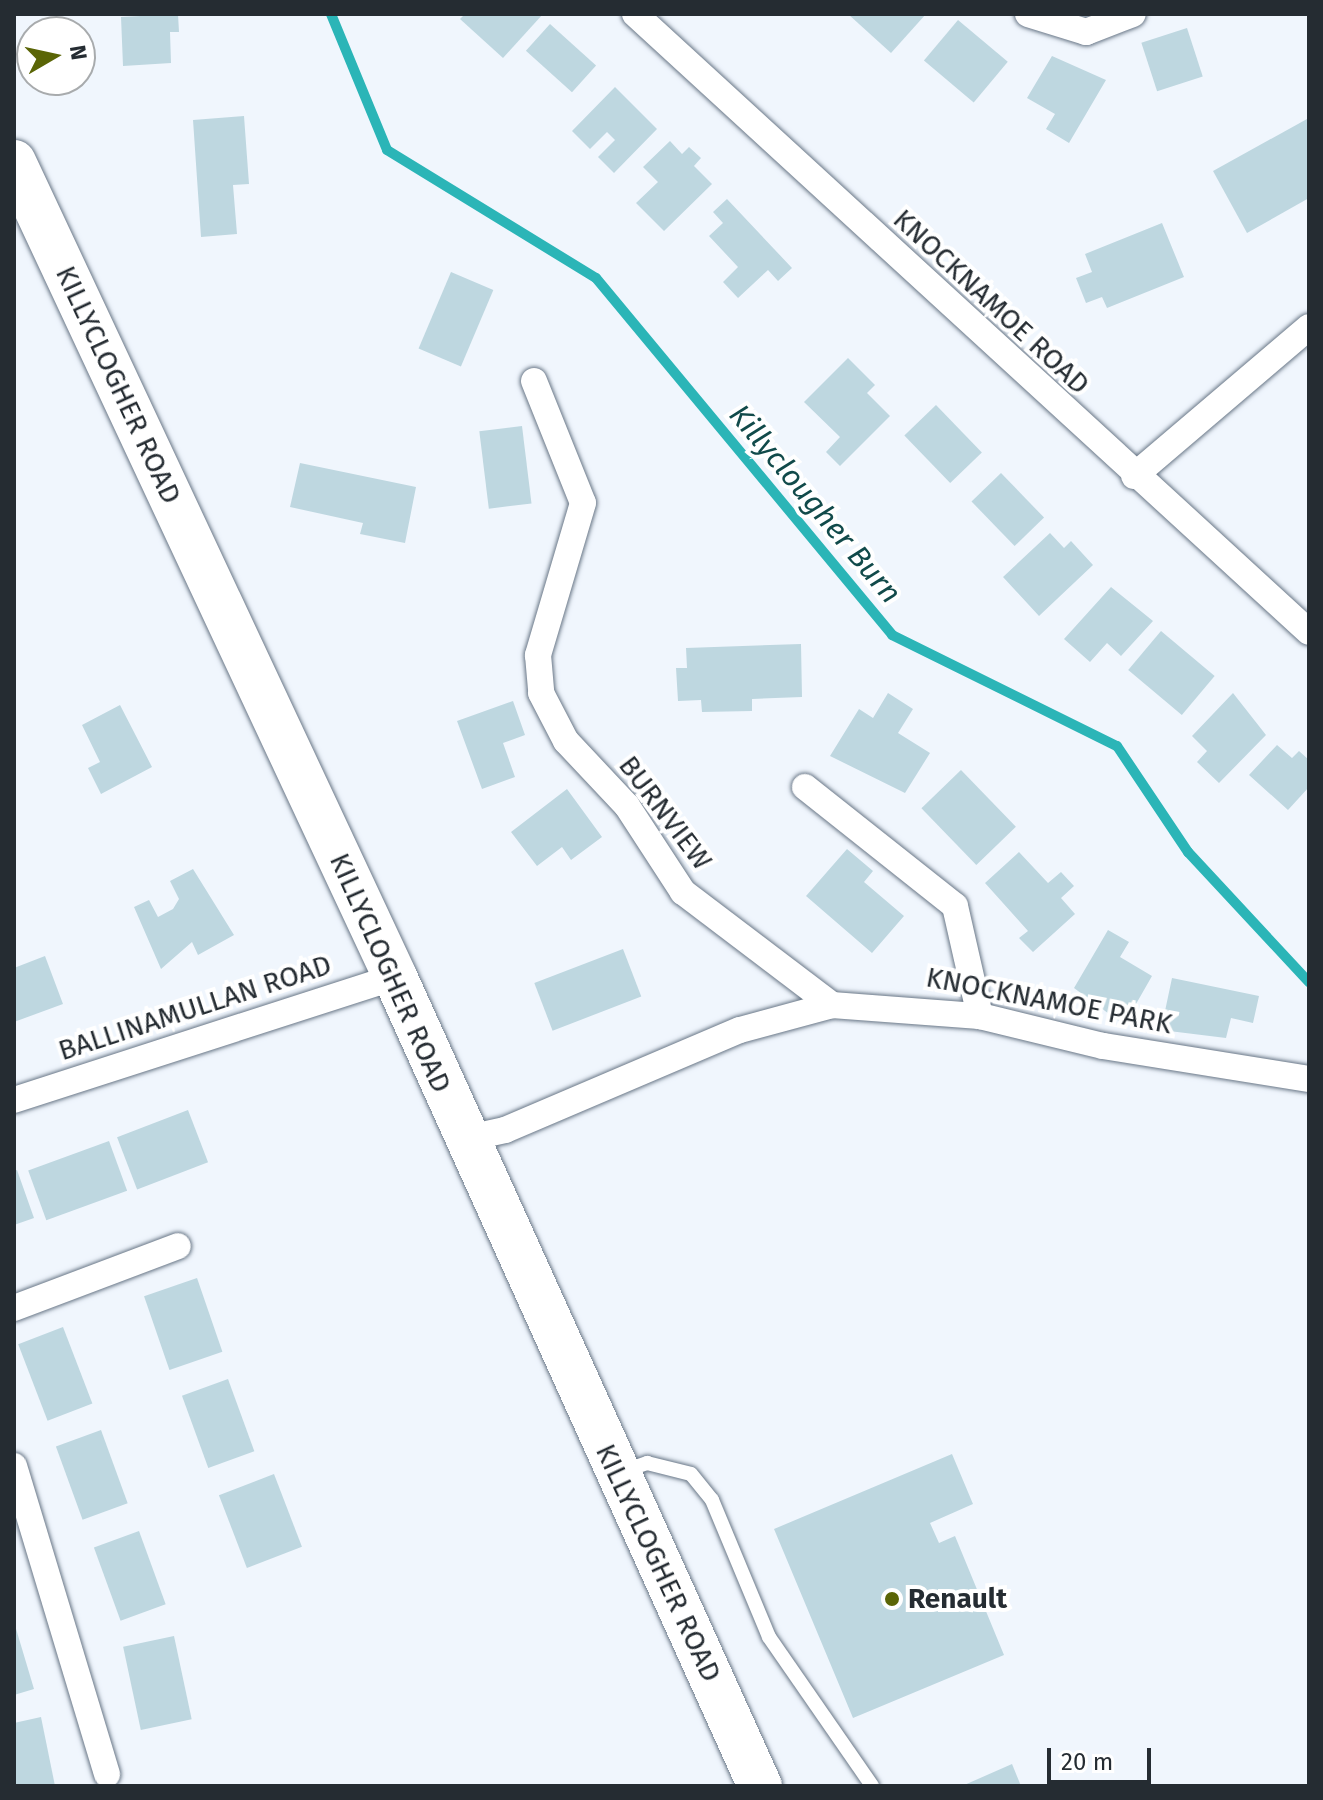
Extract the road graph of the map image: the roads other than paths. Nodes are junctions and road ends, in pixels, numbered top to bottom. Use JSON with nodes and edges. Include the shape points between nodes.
{"nodes":[{"id":1,"x":635,"y":14,"type":"edge"},
{"id":2,"x":1028,"y":14,"type":"edge"},
{"id":3,"x":1133,"y":14,"type":"edge"},
{"id":4,"x":14,"y":162,"type":"edge"},
{"id":5,"x":1309,"y":327,"type":"edge"},
{"id":6,"x":534,"y":381,"type":"dead end"},
{"id":7,"x":1134,"y":476,"type":"junction"},
{"id":8,"x":1309,"y":632,"type":"edge"},
{"id":9,"x":805,"y":787,"type":"dead end"},
{"id":10,"x":395,"y":977,"type":"junction"},
{"id":11,"x":832,"y":1005,"type":"junction"},
{"id":12,"x":980,"y":1016,"type":"junction"},
{"id":13,"x":1309,"y":1079,"type":"edge"},
{"id":14,"x":14,"y":1100,"type":"edge"},
{"id":15,"x":464,"y":1139,"type":"junction"},
{"id":16,"x":178,"y":1246,"type":"dead end"},
{"id":17,"x":14,"y":1308,"type":"edge"},
{"id":18,"x":14,"y":1466,"type":"edge"},
{"id":19,"x":617,"y":1474,"type":"junction"},
{"id":20,"x":107,"y":1774,"type":"dead end"},
{"id":21,"x":760,"y":1786,"type":"edge"},
{"id":22,"x":872,"y":1786,"type":"edge"}],
"edges":[{"from":1,"to":7,"type":"street","name":"KNOCKNAMOE ROAD"},
{"from":2,"to":3,"type":"street","via":[[1086,32]]},
{"from":4,"to":10,"type":"highway","name":"KILLYCLOGHER ROAD"},
{"from":5,"to":7,"type":"street"},
{"from":6,"to":11,"type":"street","name":"BURNVIEW","via":[[583,503],[538,655],[541,693],[566,741],[627,806],[683,892]]},
{"from":7,"to":8,"type":"street","name":"KNOCKNAMOE ROAD"},
{"from":9,"to":12,"type":"street","via":[[955,906]]},
{"from":10,"to":14,"type":"street","name":"BALLINAMULLAN ROAD"},
{"from":10,"to":15,"type":"highway","name":"KILLYCLOGHER ROAD"},
{"from":11,"to":12,"type":"street","name":"KNOCKNAMOE PARK"},
{"from":11,"to":15,"type":"street","name":"KNOCKNAMOE PARK","via":[[740,1030],[505,1130]]},
{"from":12,"to":13,"type":"street","name":"KNOCKNAMOE PARK","via":[[1103,1046]]},
{"from":15,"to":19,"type":"highway","name":"KILLYCLOGHER ROAD"},
{"from":16,"to":17,"type":"street"},
{"from":18,"to":20,"type":"street"},
{"from":19,"to":21,"type":"highway","name":"KILLYCLOGHER ROAD"},
{"from":19,"to":22,"type":"lane","via":[[647,1463],[691,1474],[712,1500],[769,1637]]}]}
